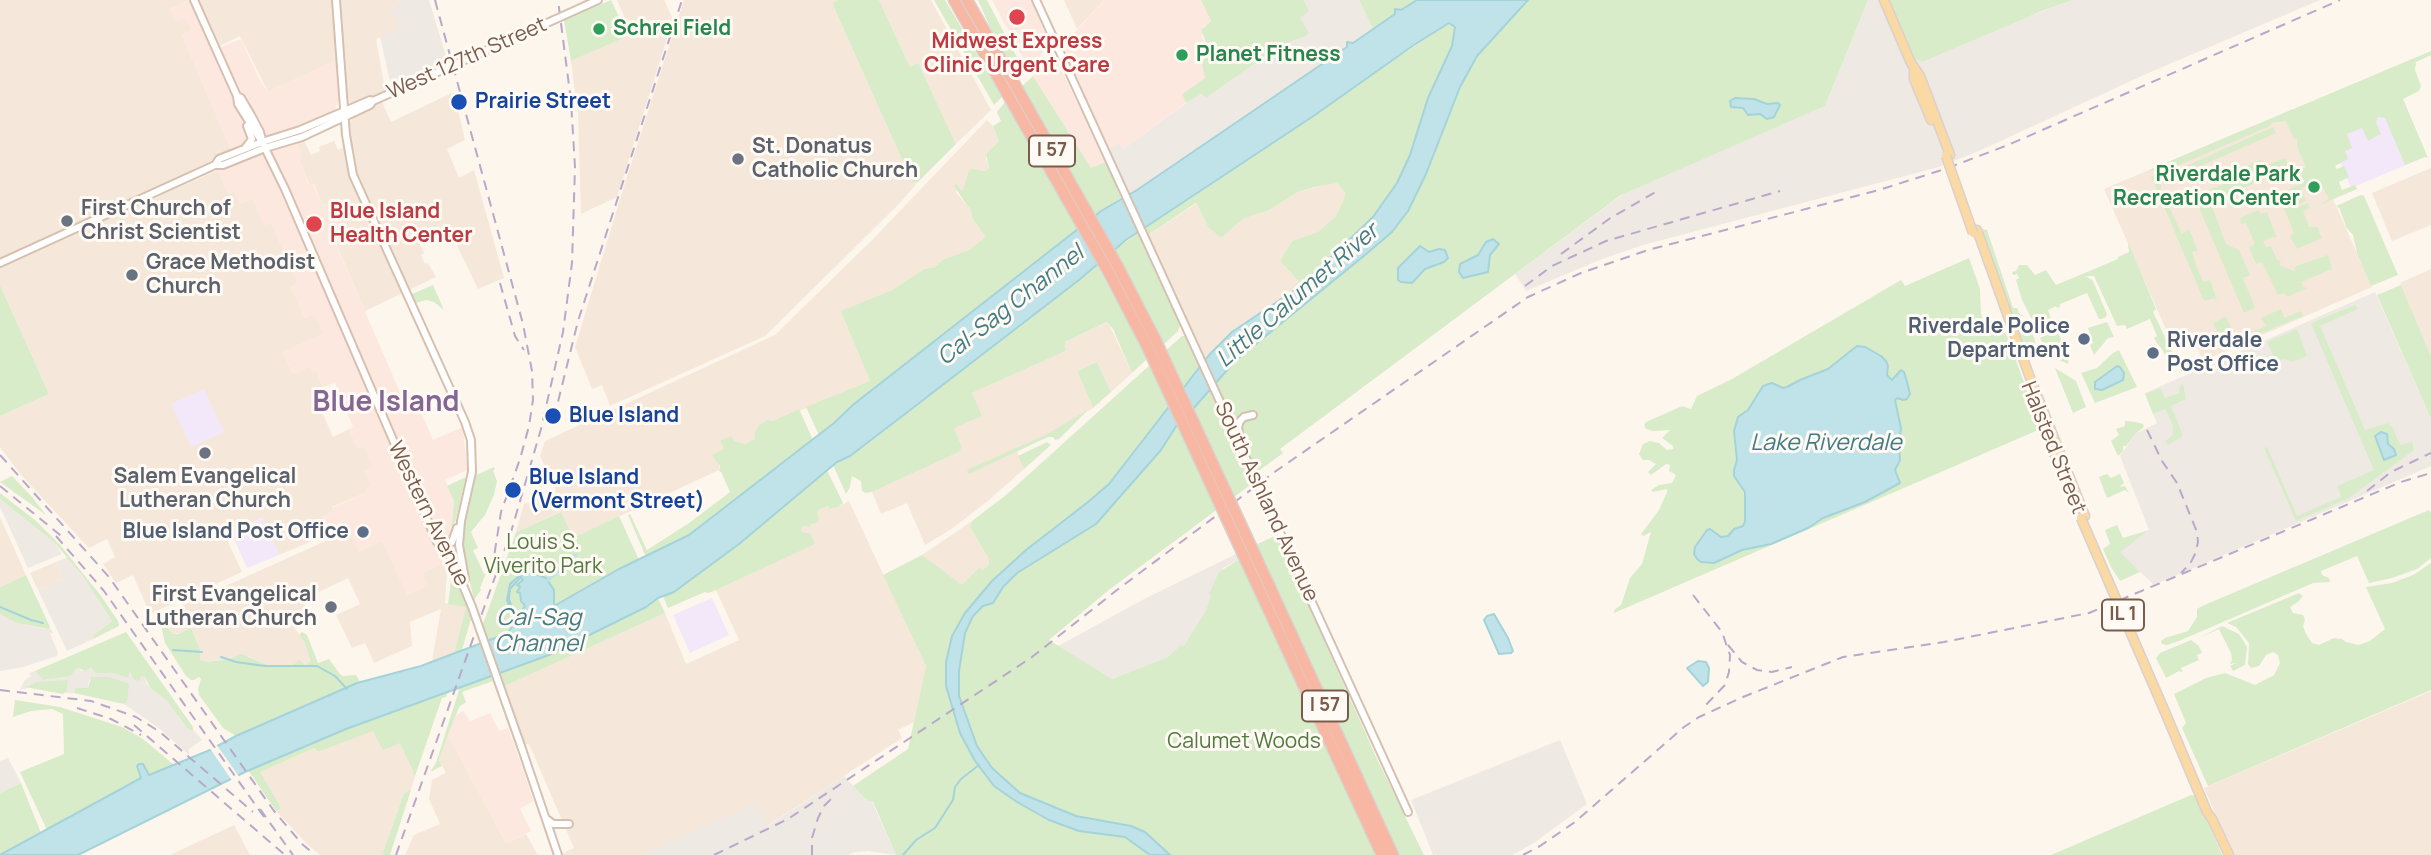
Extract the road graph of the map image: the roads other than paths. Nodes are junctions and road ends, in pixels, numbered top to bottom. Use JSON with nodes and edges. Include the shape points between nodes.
{"nodes":[{"id":1,"x":194,"y":0,"type":"edge"},
{"id":2,"x":336,"y":0,"type":"edge"},
{"id":3,"x":598,"y":0,"type":"edge"},
{"id":4,"x":952,"y":0,"type":"edge"},
{"id":5,"x":967,"y":0,"type":"edge"},
{"id":6,"x":974,"y":0,"type":"edge"},
{"id":7,"x":1036,"y":0,"type":"edge"},
{"id":8,"x":1884,"y":0,"type":"edge"},
{"id":9,"x":989,"y":39,"type":"junction"},
{"id":10,"x":343,"y":92,"type":"junction"},
{"id":11,"x":237,"y":96,"type":"junction"},
{"id":12,"x":344,"y":113,"type":"junction"},
{"id":13,"x":243,"y":115,"type":"junction"},
{"id":14,"x":335,"y":118,"type":"junction"},
{"id":15,"x":348,"y":142,"type":"junction"},
{"id":16,"x":263,"y":145,"type":"junction"},
{"id":17,"x":245,"y":148,"type":"junction"},
{"id":18,"x":215,"y":165,"type":"junction"},
{"id":19,"x":1078,"y":208,"type":"junction"},
{"id":20,"x":0,"y":264,"type":"edge"},
{"id":21,"x":1253,"y":415,"type":"dead end"},
{"id":22,"x":1241,"y":448,"type":"junction"},
{"id":23,"x":465,"y":503,"type":"junction"},
{"id":24,"x":437,"y":542,"type":"junction"},
{"id":25,"x":1251,"y":559,"type":"junction"},
{"id":26,"x":468,"y":594,"type":"junction"},
{"id":27,"x":1408,"y":812,"type":"dead end"},
{"id":28,"x":548,"y":820,"type":"junction"},
{"id":29,"x":554,"y":839,"type":"junction"},
{"id":30,"x":558,"y":855,"type":"edge"},
{"id":31,"x":1382,"y":855,"type":"edge"},
{"id":32,"x":1393,"y":855,"type":"edge"},
{"id":33,"x":2228,"y":855,"type":"edge"}],
"edges":[{"from":1,"to":11,"type":"main road","name":"Western Avenue"},
{"from":2,"to":10,"type":"main road"},
{"from":3,"to":12,"type":"main road","name":"West 127th Street","bridge":true},
{"from":4,"to":19,"type":"highway","number":"I 57"},
{"from":5,"to":9,"type":"highway","number":"I 57"},
{"from":6,"to":9,"type":"highway"},
{"from":7,"to":22,"type":"main road","name":"South Ashland Avenue"},
{"from":8,"to":33,"type":"main road","name":"Halsted Street","number":"IL 1","bridge":true,"via":[[1920,76],[2083,517]]},
{"from":9,"to":19,"type":"highway","number":"I 57"},
{"from":10,"to":12,"type":"main road"},
{"from":10,"to":14,"type":"main road"},
{"from":11,"to":13,"type":"main road","name":"Western Avenue"},
{"from":11,"to":16,"type":"main road","name":"Western Avenue","via":[[253,118]]},
{"from":12,"to":14,"type":"main road","name":"West 127th Street"},
{"from":12,"to":15,"type":"main road"},
{"from":13,"to":16,"type":"main road","name":"Western Avenue"},
{"from":13,"to":17,"type":"main road","via":[[252,139]]},
{"from":14,"to":15,"type":"main road"},
{"from":14,"to":16,"type":"main road","name":"West 127th Street"},
{"from":15,"to":23,"type":"main road","via":[[358,188],[471,440],[472,477]]},
{"from":16,"to":17,"type":"main road","name":"West 127th Street"},
{"from":16,"to":18,"type":"main road","name":"West 127th Street"},
{"from":16,"to":24,"type":"main road","name":"Western Avenue"},
{"from":17,"to":18,"type":"main road","name":"West 127th Street"},
{"from":18,"to":20,"type":"main road","name":"West 127th Street"},
{"from":19,"to":25,"type":"highway","number":"I 57","bridge":true,"via":[[1151,342]]},
{"from":21,"to":22,"type":"main road","via":[[1239,424]]},
{"from":22,"to":27,"type":"main road","name":"South Ashland Avenue"},
{"from":23,"to":24,"type":"main road","via":[[454,539],[449,544]]},
{"from":23,"to":26,"type":"main road","via":[[459,551]]},
{"from":24,"to":26,"type":"main road","name":"Western Avenue","via":[[452,559]]},
{"from":25,"to":31,"type":"highway","number":"I 57"},
{"from":25,"to":32,"type":"highway","number":"I 57"},
{"from":26,"to":28,"type":"main road","name":"Western Avenue","bridge":true},
{"from":28,"to":29,"type":"main road","name":"Western Avenue"},
{"from":28,"to":29,"type":"main road","via":[[569,824]]},
{"from":29,"to":30,"type":"main road","name":"Western Avenue"}]}
